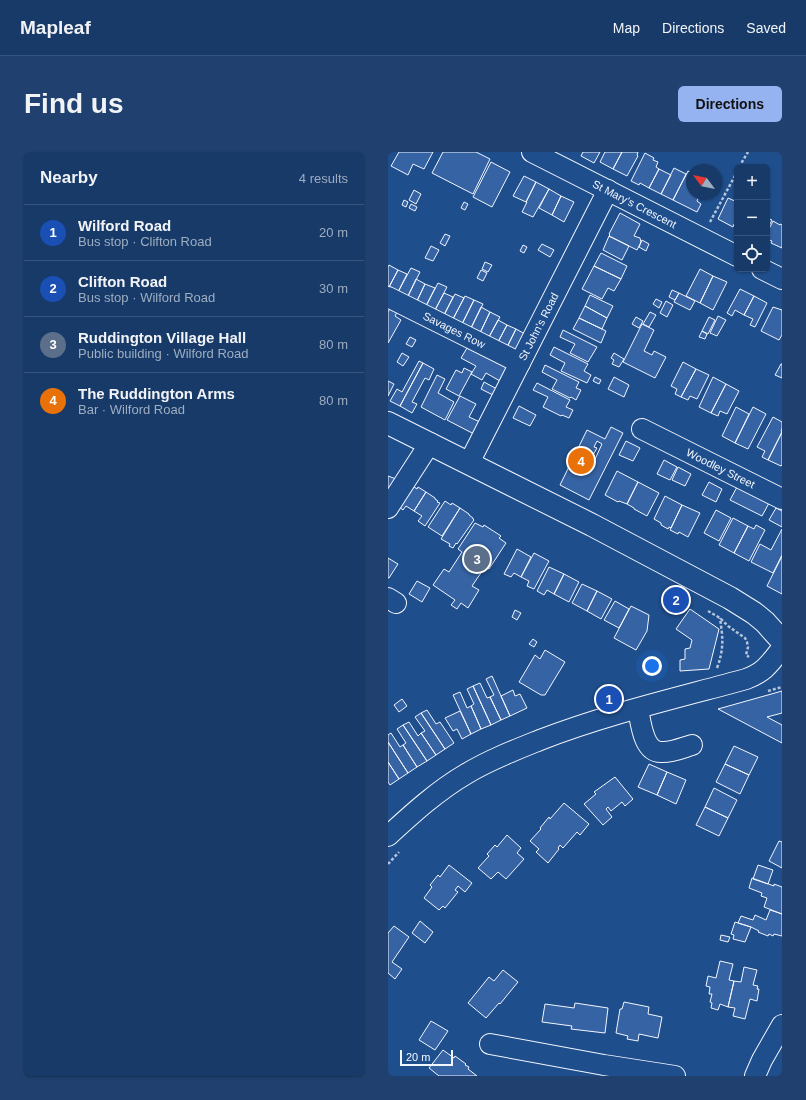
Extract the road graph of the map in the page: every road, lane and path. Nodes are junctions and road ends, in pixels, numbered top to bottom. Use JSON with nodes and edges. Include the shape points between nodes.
{"nodes":[{"id":1,"x":532,"y":152,"type":"edge"},
{"id":2,"x":748,"y":152,"type":"edge"},
{"id":3,"x":742,"y":164,"type":"edge"},
{"id":4,"x":734,"y":178,"type":"edge"},
{"id":5,"x":608,"y":190,"type":"junction"},
{"id":6,"x":701,"y":238,"type":"junction"},
{"id":7,"x":734,"y":254,"type":"edge"},
{"id":8,"x":768,"y":272,"type":"edge"},
{"id":9,"x":782,"y":279,"type":"edge"},
{"id":10,"x":388,"y":297,"type":"edge"},
{"id":11,"x":520,"y":363,"type":"junction"},
{"id":12,"x":388,"y":423,"type":"edge"},
{"id":13,"x":656,"y":430,"type":"dead end"},
{"id":14,"x":430,"y":443,"type":"junction"},
{"id":15,"x":469,"y":463,"type":"junction"},
{"id":16,"x":782,"y":499,"type":"edge"},
{"id":17,"x":388,"y":508,"type":"edge"},
{"id":18,"x":707,"y":610,"type":"dead end"},
{"id":19,"x":782,"y":641,"type":"edge"},
{"id":20,"x":782,"y":648,"type":"edge"},
{"id":21,"x":761,"y":672,"type":"junction"},
{"id":22,"x":782,"y":687,"type":"edge"},
{"id":23,"x":774,"y":689,"type":"junction"},
{"id":24,"x":768,"y":691,"type":"dead end"},
{"id":25,"x":638,"y":709,"type":"junction"},
{"id":26,"x":692,"y":745,"type":"dead end"},
{"id":27,"x":394,"y":843,"type":"edge"},
{"id":28,"x":388,"y":864,"type":"edge"},
{"id":29,"x":782,"y":1025,"type":"edge"},
{"id":30,"x":490,"y":1044,"type":"dead end"},
{"id":31,"x":675,"y":1076,"type":"edge"},
{"id":32,"x":755,"y":1076,"type":"edge"}],
"edges":[{"from":1,"to":5,"type":"street","name":"St Mary's Crescent"},
{"from":2,"to":3,"type":"path"},
{"from":4,"to":6,"type":"path"},
{"from":5,"to":6,"type":"street","name":"St Mary's Crescent"},
{"from":5,"to":11,"type":"street","name":"St John's Road"},
{"from":6,"to":7,"type":"street","name":"St Mary's Crescent"},
{"from":8,"to":9,"type":"street"},
{"from":10,"to":11,"type":"street","name":"Savages Row"},
{"from":11,"to":15,"type":"street","name":"St John's Road"},
{"from":12,"to":14,"type":"main road"},
{"from":13,"to":16,"type":"street","name":"Woodley Street"},
{"from":14,"to":15,"type":"main road"},
{"from":14,"to":17,"type":"street"},
{"from":15,"to":19,"type":"main road","via":[[730,598],[766,622]]},
{"from":18,"to":21,"type":"path","via":[[745,638],[748,642],[746,654]]},
{"from":20,"to":21,"type":"street"},
{"from":21,"to":23,"type":"path"},
{"from":21,"to":25,"type":"street","via":[[746,679]]},
{"from":22,"to":23,"type":"path"},
{"from":23,"to":24,"type":"path"},
{"from":25,"to":26,"type":"street","via":[[645,740],[653,750],[662,752]]},
{"from":25,"to":27,"type":"street","via":[[557,734],[494,759],[465,774],[419,808]]},
{"from":27,"to":28,"type":"path"},
{"from":29,"to":32,"type":"street"},
{"from":30,"to":31,"type":"street","via":[[517,1041],[604,1065]]}]}
